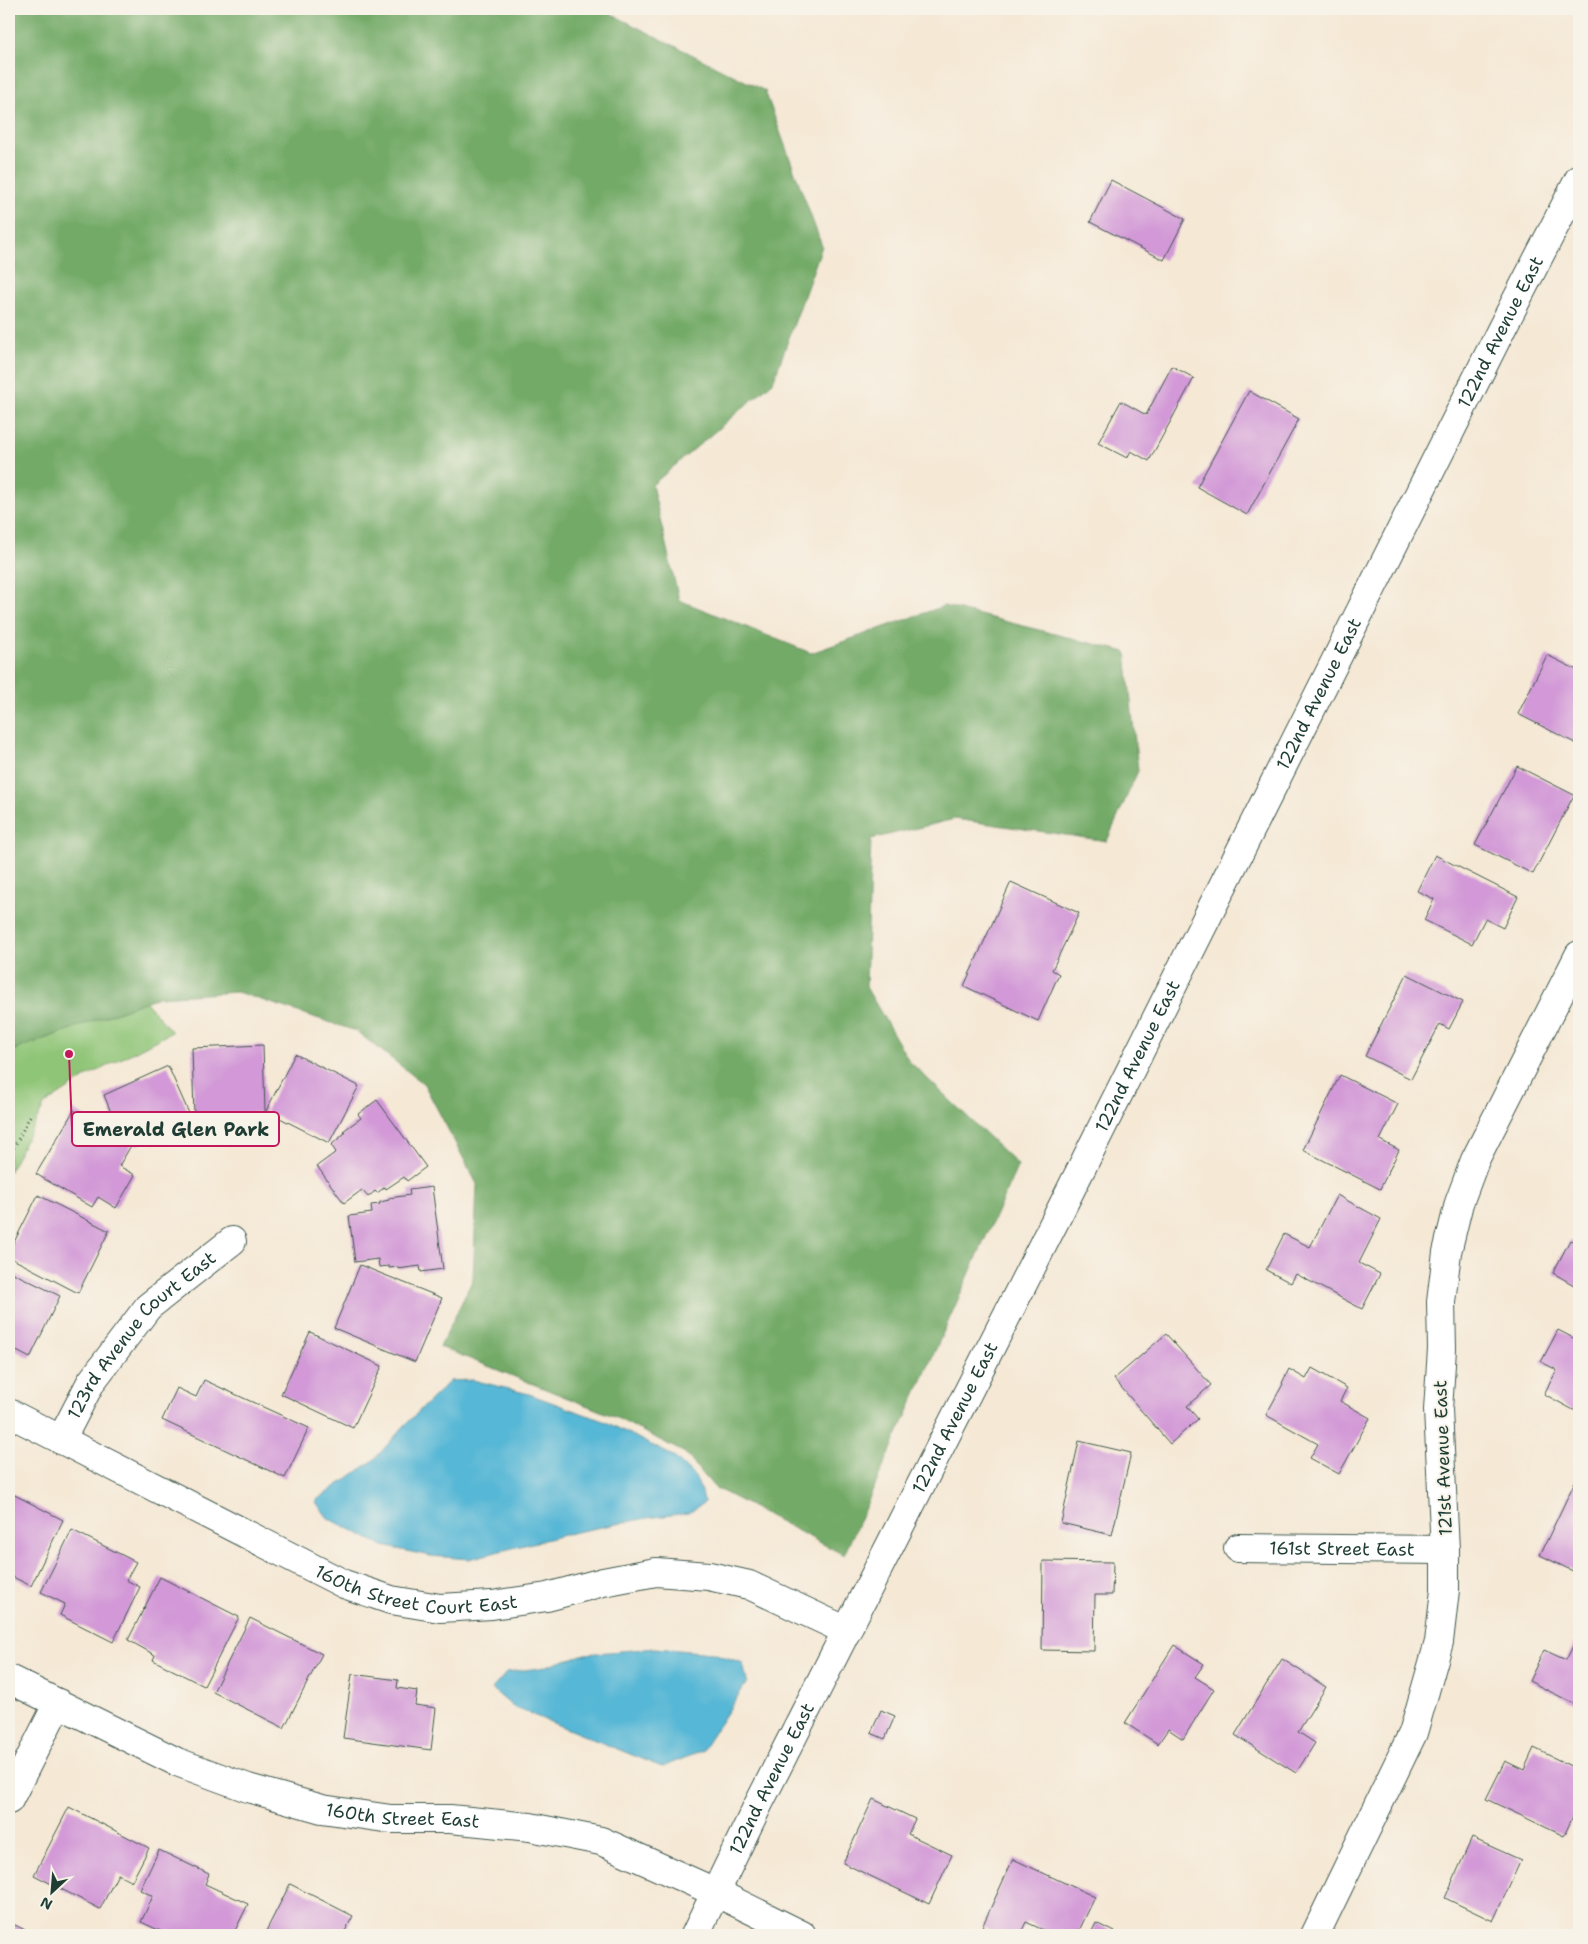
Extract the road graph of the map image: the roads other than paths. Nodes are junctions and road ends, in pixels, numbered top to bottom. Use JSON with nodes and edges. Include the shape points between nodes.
{"nodes":[{"id":1,"x":1579,"y":178,"type":"edge"},
{"id":2,"x":1579,"y":955,"type":"edge"},
{"id":3,"x":232,"y":1240,"type":"dead end"},
{"id":4,"x":9,"y":1413,"type":"edge"},
{"id":5,"x":61,"y":1440,"type":"junction"},
{"id":6,"x":1238,"y":1548,"type":"dead end"},
{"id":7,"x":1445,"y":1550,"type":"junction"},
{"id":8,"x":846,"y":1631,"type":"junction"},
{"id":9,"x":9,"y":1679,"type":"edge"},
{"id":10,"x":58,"y":1704,"type":"junction"},
{"id":11,"x":9,"y":1800,"type":"edge"},
{"id":12,"x":715,"y":1892,"type":"junction"},
{"id":13,"x":695,"y":1935,"type":"edge"},
{"id":14,"x":802,"y":1935,"type":"edge"},
{"id":15,"x":1315,"y":1935,"type":"edge"}],
"edges":[{"from":1,"to":8,"type":"street","name":"122nd Avenue East"},
{"from":2,"to":7,"type":"street","name":"121st Avenue East","via":[[1475,1160],[1447,1252],[1441,1302],[1438,1410]]},
{"from":3,"to":5,"type":"street","name":"123rd Avenue Court East","via":[[148,1307],[91,1382]]},
{"from":4,"to":5,"type":"street","name":"160th Street Court East"},
{"from":5,"to":8,"type":"street","name":"160th Street Court East","via":[[344,1584],[391,1600],[440,1608],[492,1605],[547,1597],[656,1572],[709,1576],[749,1585]]},
{"from":6,"to":7,"type":"street","name":"161st Street East"},
{"from":7,"to":15,"type":"street","name":"121st Avenue East","via":[[1445,1590],[1439,1642],[1414,1733]]},
{"from":8,"to":12,"type":"street","name":"122nd Avenue East"},
{"from":9,"to":10,"type":"street","name":"160th Street East"},
{"from":10,"to":11,"type":"street"},
{"from":10,"to":12,"type":"street","name":"160th Street East","via":[[176,1762],[248,1788],[322,1809],[391,1819],[450,1819],[530,1827],[600,1842]]},
{"from":12,"to":13,"type":"street","name":"122nd Avenue East"},
{"from":12,"to":14,"type":"street","name":"160th Street East"}]}
